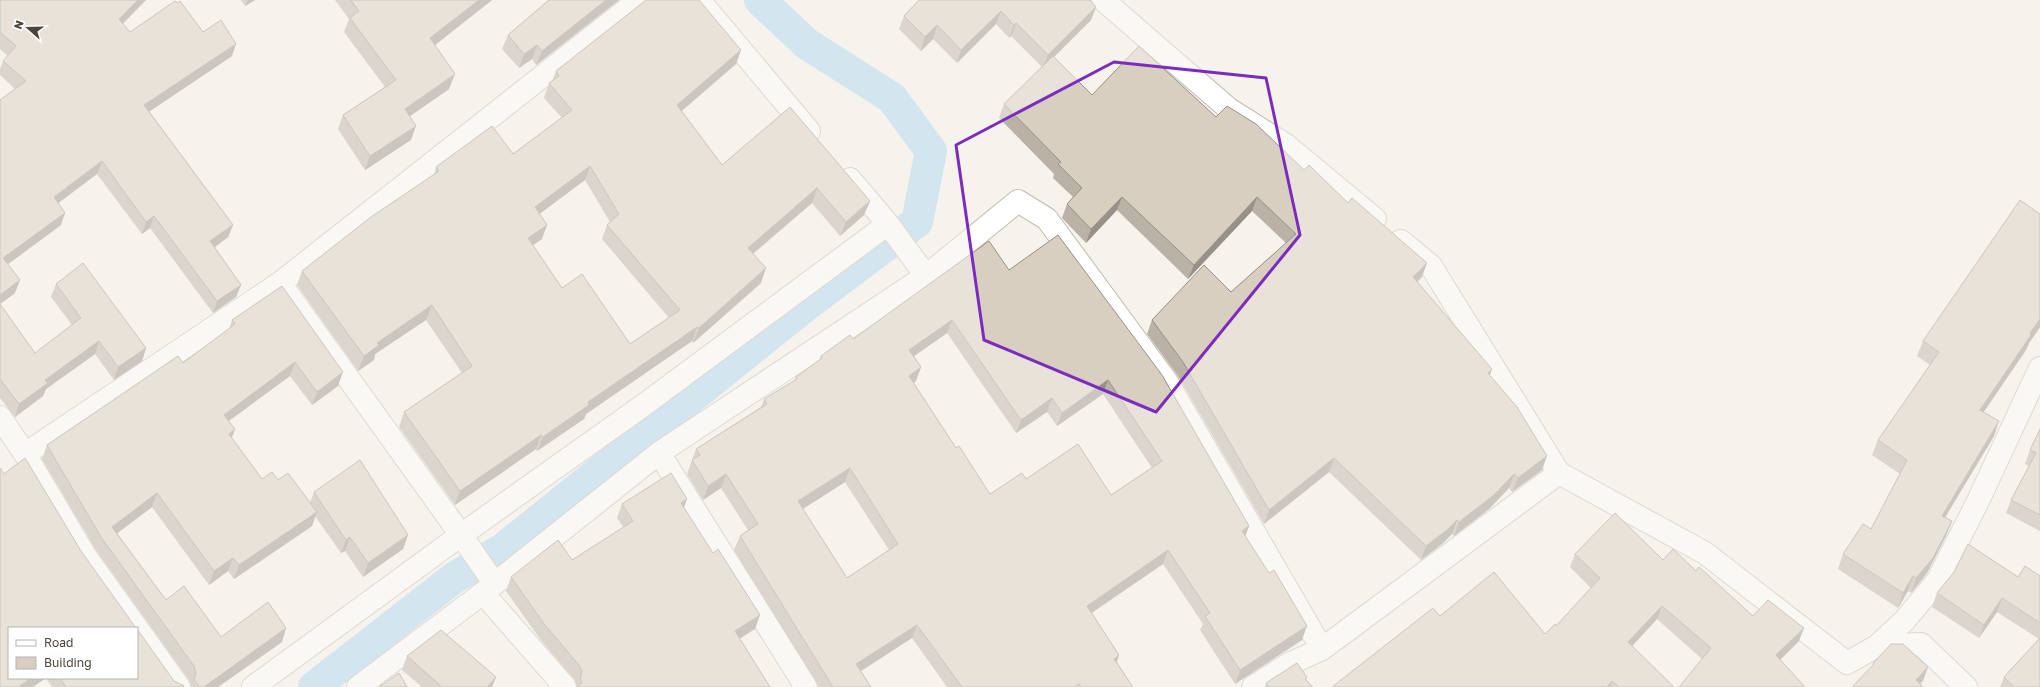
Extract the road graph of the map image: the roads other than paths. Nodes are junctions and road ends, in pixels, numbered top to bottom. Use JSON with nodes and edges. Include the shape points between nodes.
{"nodes":[{"id":1,"x":639,"y":0,"type":"edge"},
{"id":2,"x":699,"y":0,"type":"edge"},
{"id":3,"x":1103,"y":0,"type":"edge"},
{"id":4,"x":821,"y":145,"type":"edge"},
{"id":5,"x":837,"y":164,"type":"edge"},
{"id":6,"x":888,"y":224,"type":"junction"},
{"id":7,"x":926,"y":276,"type":"junction"},
{"id":8,"x":280,"y":283,"type":"junction"},
{"id":9,"x":2040,"y":368,"type":"edge"},
{"id":10,"x":0,"y":417,"type":"edge"},
{"id":11,"x":659,"y":453,"type":"junction"},
{"id":12,"x":24,"y":454,"type":"junction"},
{"id":13,"x":1559,"y":473,"type":"junction"},
{"id":14,"x":461,"y":535,"type":"junction"},
{"id":15,"x":488,"y":588,"type":"junction"},
{"id":16,"x":136,"y":627,"type":"edge"},
{"id":17,"x":138,"y":629,"type":"edge"},
{"id":18,"x":1877,"y":646,"type":"junction"},
{"id":19,"x":1322,"y":649,"type":"junction"},
{"id":20,"x":179,"y":687,"type":"edge"},
{"id":21,"x":252,"y":687,"type":"edge"},
{"id":22,"x":358,"y":687,"type":"edge"},
{"id":23,"x":565,"y":687,"type":"edge"},
{"id":24,"x":806,"y":687,"type":"edge"},
{"id":25,"x":1253,"y":687,"type":"edge"},
{"id":26,"x":1966,"y":687,"type":"edge"}],
"edges":[{"from":1,"to":8,"type":"street"},
{"from":2,"to":4,"type":"street"},
{"from":3,"to":13,"type":"street","via":[[1229,109],[1286,146],[1431,266]]},
{"from":5,"to":6,"type":"street"},
{"from":6,"to":7,"type":"street"},
{"from":6,"to":14,"type":"street","via":[[641,407]]},
{"from":7,"to":11,"type":"street"},
{"from":7,"to":19,"type":"street","via":[[1018,201],[1047,219],[1167,382]]},
{"from":8,"to":12,"type":"street"},
{"from":8,"to":14,"type":"street"},
{"from":9,"to":18,"type":"street","via":[[1938,580],[1906,620]]},
{"from":10,"to":12,"type":"street"},
{"from":11,"to":15,"type":"street"},
{"from":11,"to":24,"type":"street"},
{"from":12,"to":16,"type":"street","via":[[86,557]]},
{"from":13,"to":18,"type":"street","via":[[1705,553],[1847,663]]},
{"from":13,"to":19,"type":"street"},
{"from":14,"to":15,"type":"street"},
{"from":14,"to":21,"type":"street"},
{"from":15,"to":22,"type":"street"},
{"from":15,"to":23,"type":"street"},
{"from":17,"to":20,"type":"street"},
{"from":18,"to":26,"type":"street","via":[[1921,644]]},
{"from":19,"to":25,"type":"street","via":[[1289,664]]}]}
